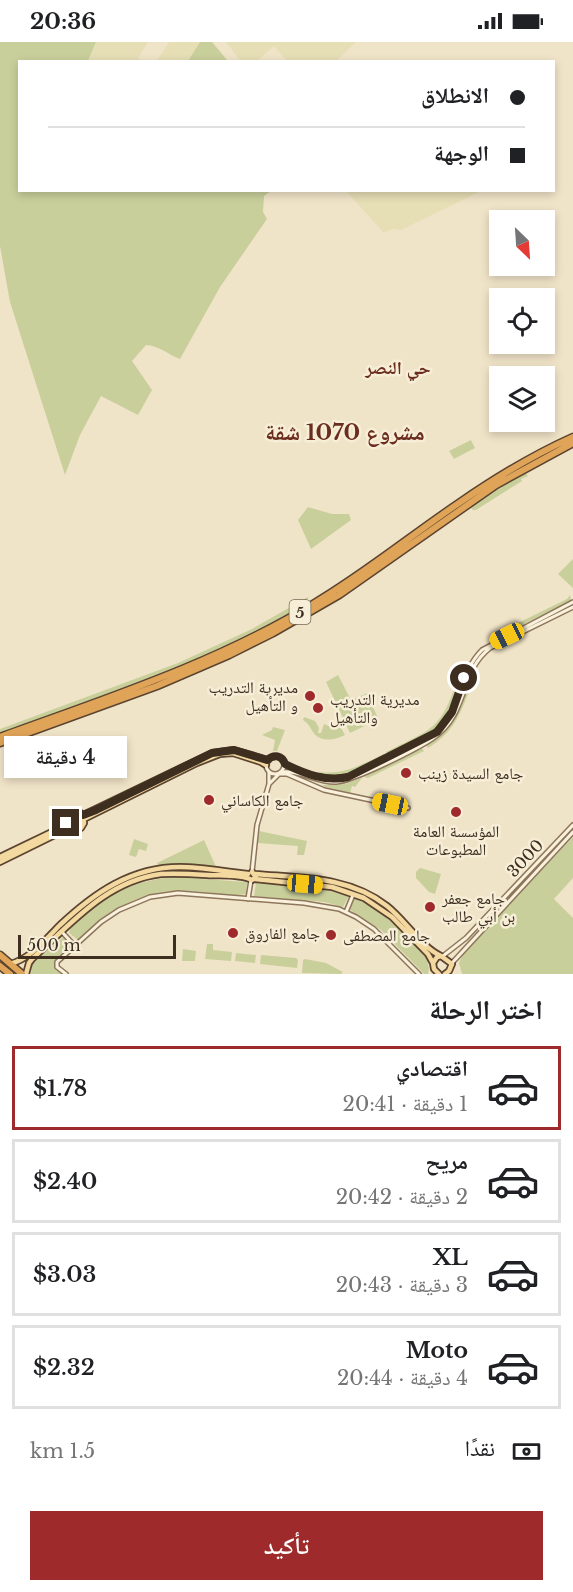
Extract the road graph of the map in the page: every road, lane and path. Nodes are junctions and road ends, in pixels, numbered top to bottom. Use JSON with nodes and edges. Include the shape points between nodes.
{"nodes":[{"id":1,"x":573,"y":437,"type":"edge"},
{"id":2,"x":573,"y":443,"type":"edge"},
{"id":3,"x":573,"y":602,"type":"edge"},
{"id":4,"x":573,"y":607,"type":"edge"},
{"id":5,"x":508,"y":637,"type":"junction"},
{"id":6,"x":0,"y":738,"type":"edge"},
{"id":7,"x":0,"y":743,"type":"edge"},
{"id":8,"x":267,"y":763,"type":"junction"},
{"id":9,"x":285,"y":764,"type":"junction"},
{"id":10,"x":269,"y":772,"type":"junction"},
{"id":11,"x":364,"y":772,"type":"junction"},
{"id":12,"x":281,"y":773,"type":"junction"},
{"id":13,"x":269,"y":784,"type":"junction"},
{"id":14,"x":408,"y":808,"type":"dead end"},
{"id":15,"x":84,"y":817,"type":"junction"},
{"id":16,"x":67,"y":818,"type":"junction"},
{"id":17,"x":573,"y":825,"type":"edge"},
{"id":18,"x":75,"y":830,"type":"junction"},
{"id":19,"x":573,"y":832,"type":"edge"},
{"id":20,"x":0,"y":857,"type":"edge"},
{"id":21,"x":0,"y":862,"type":"edge"},
{"id":22,"x":252,"y":876,"type":"junction"},
{"id":23,"x":354,"y":893,"type":"junction"},
{"id":24,"x":99,"y":895,"type":"junction"},
{"id":25,"x":248,"y":899,"type":"junction"},
{"id":26,"x":346,"y":912,"type":"junction"},
{"id":27,"x":62,"y":932,"type":"junction"},
{"id":28,"x":75,"y":945,"type":"junction"},
{"id":29,"x":0,"y":956,"type":"edge"},
{"id":30,"x":442,"y":956,"type":"junction"},
{"id":31,"x":10,"y":964,"type":"junction"},
{"id":32,"x":452,"y":964,"type":"junction"},
{"id":33,"x":433,"y":965,"type":"junction"},
{"id":34,"x":0,"y":966,"type":"edge"},
{"id":35,"x":10,"y":974,"type":"edge"},
{"id":36,"x":24,"y":974,"type":"edge"},
{"id":37,"x":66,"y":974,"type":"edge"},
{"id":38,"x":419,"y":974,"type":"edge"},
{"id":39,"x":431,"y":974,"type":"edge"},
{"id":40,"x":439,"y":974,"type":"edge"},
{"id":41,"x":445,"y":974,"type":"edge"},
{"id":42,"x":457,"y":974,"type":"edge"}],
"edges":[{"from":1,"to":6,"type":"highway","number":"5","via":[[493,480],[370,568],[271,629],[166,676]]},
{"from":2,"to":7,"type":"highway","number":"5","via":[[496,485],[339,595],[273,633],[157,686]]},
{"from":3,"to":5,"type":"street"},
{"from":4,"to":5,"type":"street"},
{"from":5,"to":11,"type":"street","via":[[480,657],[455,714],[439,734]]},
{"from":8,"to":9,"type":"street","via":[[278,756]]},
{"from":8,"to":10,"type":"street"},
{"from":8,"to":15,"type":"main road","via":[[233,753],[220,754]]},
{"from":9,"to":11,"type":"street","via":[[329,779]]},
{"from":9,"to":12,"type":"street"},
{"from":10,"to":12,"type":"street"},
{"from":10,"to":13,"type":"street"},
{"from":11,"to":12,"type":"street","via":[[349,780],[328,782],[290,771]]},
{"from":12,"to":13,"type":"street"},
{"from":12,"to":14,"type":"street","via":[[324,790]]},
{"from":13,"to":22,"type":"street","via":[[258,818]]},
{"from":15,"to":16,"type":"main road","via":[[74,812]]},
{"from":15,"to":18,"type":"main road","via":[[83,826]]},
{"from":16,"to":18,"type":"main road","via":[[68,826]]},
{"from":16,"to":20,"type":"main road","via":[[60,828]]},
{"from":17,"to":30,"type":"street","name":"3000","via":[[466,938]]},
{"from":18,"to":21,"type":"main road","via":[[65,830]]},
{"from":19,"to":32,"type":"street","name":"3000"},
{"from":22,"to":23,"type":"main road"},
{"from":22,"to":24,"type":"main road","via":[[181,867],[154,869],[120,880]]},
{"from":22,"to":25,"type":"street"},
{"from":22,"to":30,"type":"main road","via":[[325,880],[356,888],[388,906],[431,950]]},
{"from":23,"to":26,"type":"street"},
{"from":23,"to":33,"type":"main road","via":[[392,917],[428,954]]},
{"from":24,"to":27,"type":"main road"},
{"from":24,"to":31,"type":"main road","via":[[81,905],[26,958]]},
{"from":25,"to":26,"type":"street","via":[[321,905]]},
{"from":25,"to":28,"type":"street","via":[[178,893],[150,897],[111,914]]},
{"from":26,"to":38,"type":"street","via":[[378,932]]},
{"from":27,"to":28,"type":"street"},
{"from":27,"to":36,"type":"main road","via":[[32,959]]},
{"from":28,"to":37,"type":"street","via":[[56,964]]},
{"from":29,"to":31,"type":"highway"},
{"from":30,"to":32,"type":"main road"},
{"from":30,"to":33,"type":"main road","via":[[435,958]]},
{"from":31,"to":36,"type":"highway"},
{"from":32,"to":41,"type":"main road"},
{"from":32,"to":42,"type":"main road"},
{"from":33,"to":39,"type":"main road"},
{"from":33,"to":40,"type":"main road"},
{"from":34,"to":35,"type":"highway"}]}
